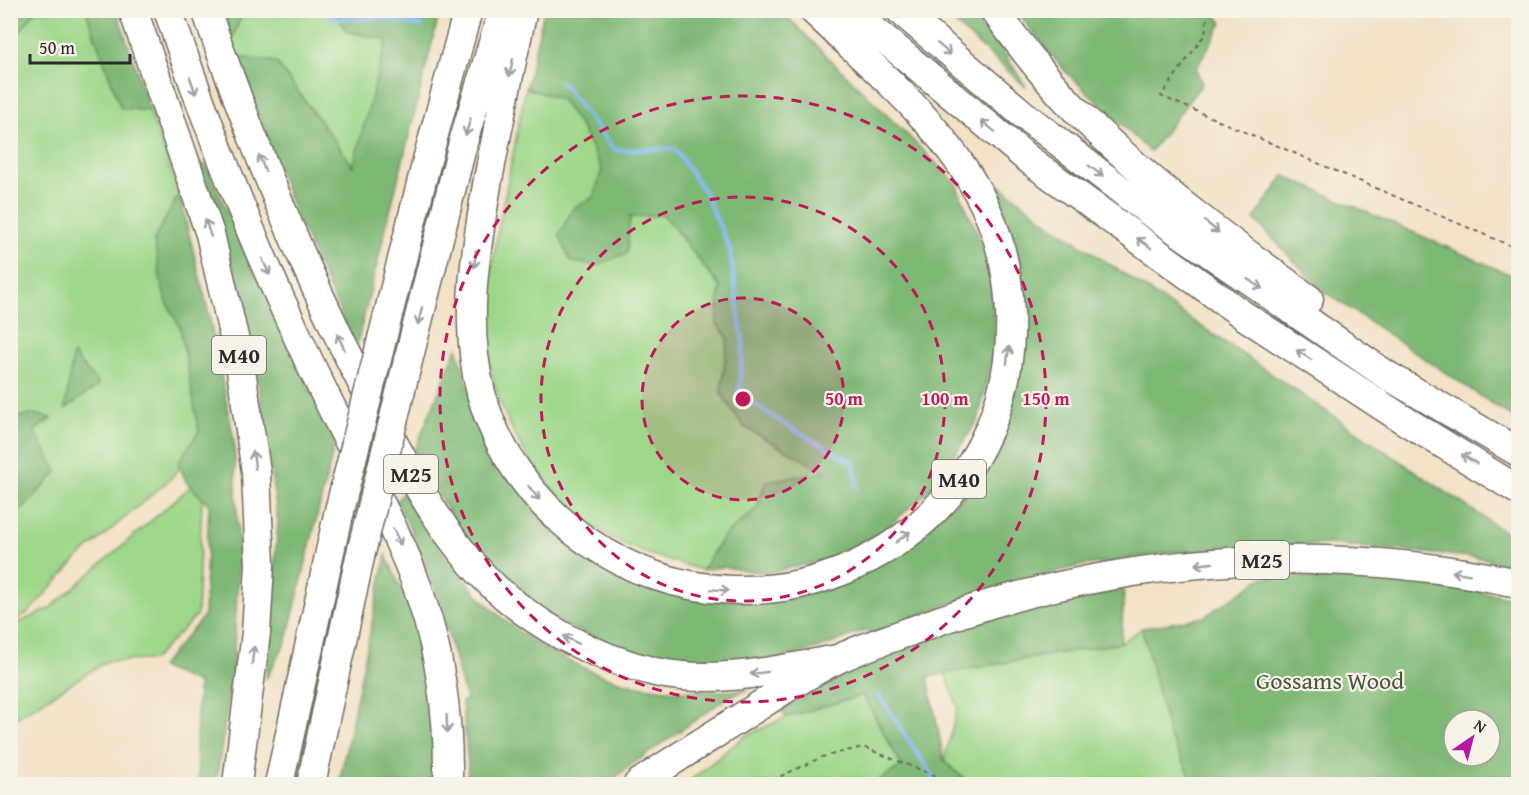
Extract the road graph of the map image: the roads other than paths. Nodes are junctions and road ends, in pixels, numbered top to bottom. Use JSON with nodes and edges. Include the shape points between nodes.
{"nodes":[{"id":1,"x":133,"y":10,"type":"edge"},
{"id":2,"x":168,"y":10,"type":"edge"},
{"id":3,"x":206,"y":10,"type":"edge"},
{"id":4,"x":468,"y":10,"type":"edge"},
{"id":5,"x":503,"y":10,"type":"edge"},
{"id":6,"x":523,"y":10,"type":"edge"},
{"id":7,"x":813,"y":10,"type":"edge"},
{"id":8,"x":850,"y":10,"type":"edge"},
{"id":9,"x":900,"y":10,"type":"edge"},
{"id":10,"x":994,"y":10,"type":"edge"},
{"id":11,"x":1484,"y":432,"type":"junction"},
{"id":12,"x":1518,"y":453,"type":"edge"},
{"id":13,"x":1518,"y":490,"type":"edge"},
{"id":14,"x":1518,"y":583,"type":"edge"},
{"id":15,"x":837,"y":659,"type":"junction"},
{"id":16,"x":237,"y":784,"type":"edge"},
{"id":17,"x":279,"y":784,"type":"edge"},
{"id":18,"x":311,"y":784,"type":"edge"},
{"id":19,"x":448,"y":784,"type":"edge"},
{"id":20,"x":638,"y":784,"type":"edge"}],
"edges":[{"from":16,"to":1,"type":"highway","number":"M40","one_way":true,"via":[[256,633],[260,565],[256,472],[237,344],[210,234]]},
{"from":2,"to":19,"type":"highway","number":"M25","one_way":true,"via":[[197,97],[251,234],[395,531],[418,589],[443,690]]},
{"from":15,"to":3,"type":"highway","number":"M25","one_way":true,"via":[[732,677],[658,672],[620,661],[562,636],[521,610],[488,580],[424,496],[350,360],[279,206]]},
{"from":4,"to":17,"type":"highway","number":"M25","bridge":true,"via":[[338,515]]},
{"from":5,"to":18,"type":"highway","number":"M25","one_way":true,"bridge":true,"via":[[465,135],[404,377]]},
{"from":6,"to":7,"type":"highway","number":"M40","one_way":true,"via":[[473,274],[473,348],[480,390],[492,426],[514,467],[540,501],[567,527],[603,552],[669,581],[746,591],[791,586],[843,571],[891,546],[930,514],[965,472],[982,441],[999,400],[1009,351],[1006,269],[975,186],[938,134]]},
{"from":13,"to":8,"type":"highway","one_way":true,"via":[[1233,308],[1028,159]]},
{"from":9,"to":11,"type":"highway","one_way":true,"via":[[1024,116],[1147,210],[1385,374]]},
{"from":10,"to":11,"type":"highway","one_way":true,"via":[[1087,122],[1155,181],[1235,246],[1404,367]]},
{"from":11,"to":12,"type":"highway"},
{"from":14,"to":15,"type":"highway","number":"M25","one_way":true,"via":[[1382,563],[1287,559],[1208,563],[1094,579],[1007,598]]},
{"from":15,"to":20,"type":"highway","number":"M25"}]}
